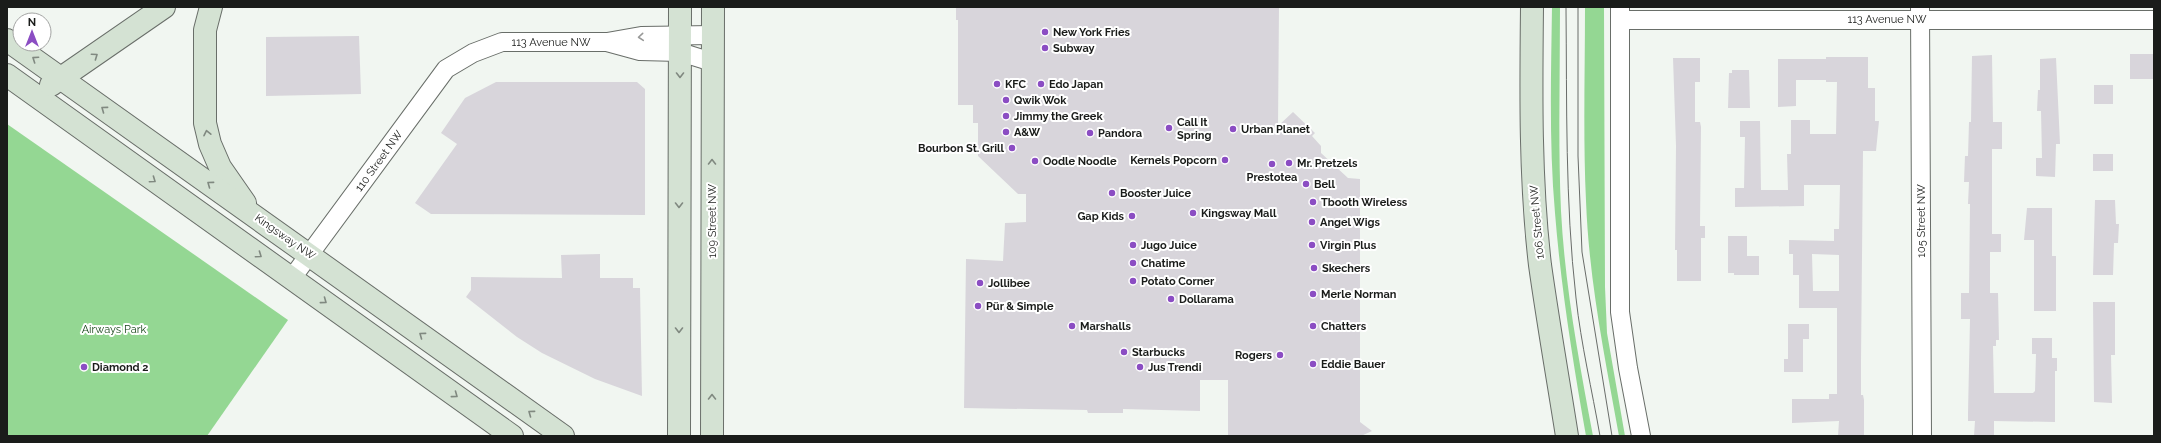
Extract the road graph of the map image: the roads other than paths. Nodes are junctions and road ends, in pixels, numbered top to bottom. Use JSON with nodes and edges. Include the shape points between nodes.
{"nodes":[{"id":1,"x":164,"y":7,"type":"edge"},
{"id":2,"x":210,"y":7,"type":"edge"},
{"id":3,"x":680,"y":7,"type":"edge"},
{"id":4,"x":712,"y":7,"type":"edge"},
{"id":5,"x":1532,"y":7,"type":"edge"},
{"id":6,"x":1919,"y":13,"type":"edge"},
{"id":7,"x":1620,"y":14,"type":"edge"},
{"id":8,"x":2154,"y":20,"type":"edge"},
{"id":9,"x":712,"y":35,"type":"junction"},
{"id":10,"x":7,"y":40,"type":"edge"},
{"id":11,"x":680,"y":44,"type":"junction"},
{"id":12,"x":473,"y":53,"type":"joint"},
{"id":13,"x":712,"y":62,"type":"junction"},
{"id":14,"x":7,"y":75,"type":"edge"},
{"id":15,"x":62,"y":78,"type":"junction"},
{"id":16,"x":34,"y":94,"type":"junction"},
{"id":17,"x":253,"y":215,"type":"junction"},
{"id":18,"x":310,"y":255,"type":"junction"},
{"id":19,"x":292,"y":278,"type":"junction"},
{"id":20,"x":679,"y":407,"type":"junction"},
{"id":21,"x":512,"y":436,"type":"edge"},
{"id":22,"x":563,"y":436,"type":"edge"},
{"id":23,"x":669,"y":436,"type":"edge"},
{"id":24,"x":679,"y":436,"type":"edge"},
{"id":25,"x":712,"y":436,"type":"edge"},
{"id":26,"x":1567,"y":436,"type":"edge"},
{"id":27,"x":1641,"y":436,"type":"edge"},
{"id":28,"x":1922,"y":436,"type":"edge"}],
"edges":[{"from":15,"to":1,"type":"main road","one_way":true},
{"from":17,"to":2,"type":"main road","one_way":true,"via":[[220,167],[210,144],[205,123],[205,30]]},
{"from":3,"to":11,"type":"main road"},
{"from":4,"to":9,"type":"main road","name":"109 Street NW"},
{"from":5,"to":26,"type":"main road","name":"106 Street NW","via":[[1532,159],[1535,210],[1540,265]]},
{"from":6,"to":7,"type":"street","name":"113 Avenue NW"},
{"from":6,"to":8,"type":"street","name":"113 Avenue NW"},
{"from":6,"to":28,"type":"street","name":"105 Street NW"},
{"from":7,"to":27,"type":"street","via":[[1620,312]]},
{"from":9,"to":11,"type":"street","name":"113 Avenue NW"},
{"from":9,"to":13,"type":"main road","name":"109 Street NW"},
{"from":15,"to":10,"type":"main road","name":"Kingsway NW","one_way":true},
{"from":11,"to":12,"type":"street","name":"113 Avenue NW","via":[[641,36],[607,42],[502,42]]},
{"from":11,"to":13,"type":"street","name":"113 Avenue NW"},
{"from":11,"to":20,"type":"main road","one_way":true},
{"from":12,"to":18,"type":"street","name":"110 Street NW","via":[[446,69]]},
{"from":25,"to":13,"type":"main road","name":"109 Street NW","one_way":true},
{"from":14,"to":16,"type":"main road"},
{"from":15,"to":16,"type":"main road"},
{"from":17,"to":15,"type":"main road","name":"Kingsway NW","one_way":true},
{"from":16,"to":19,"type":"main road","one_way":true},
{"from":17,"to":18,"type":"main road","name":"Kingsway NW"},
{"from":18,"to":19,"type":"street","name":"110 Street NW"},
{"from":22,"to":18,"type":"main road","name":"Kingsway NW","one_way":true},
{"from":19,"to":21,"type":"main road","one_way":true},
{"from":20,"to":23,"type":"main road"},
{"from":20,"to":24,"type":"main road"}]}
